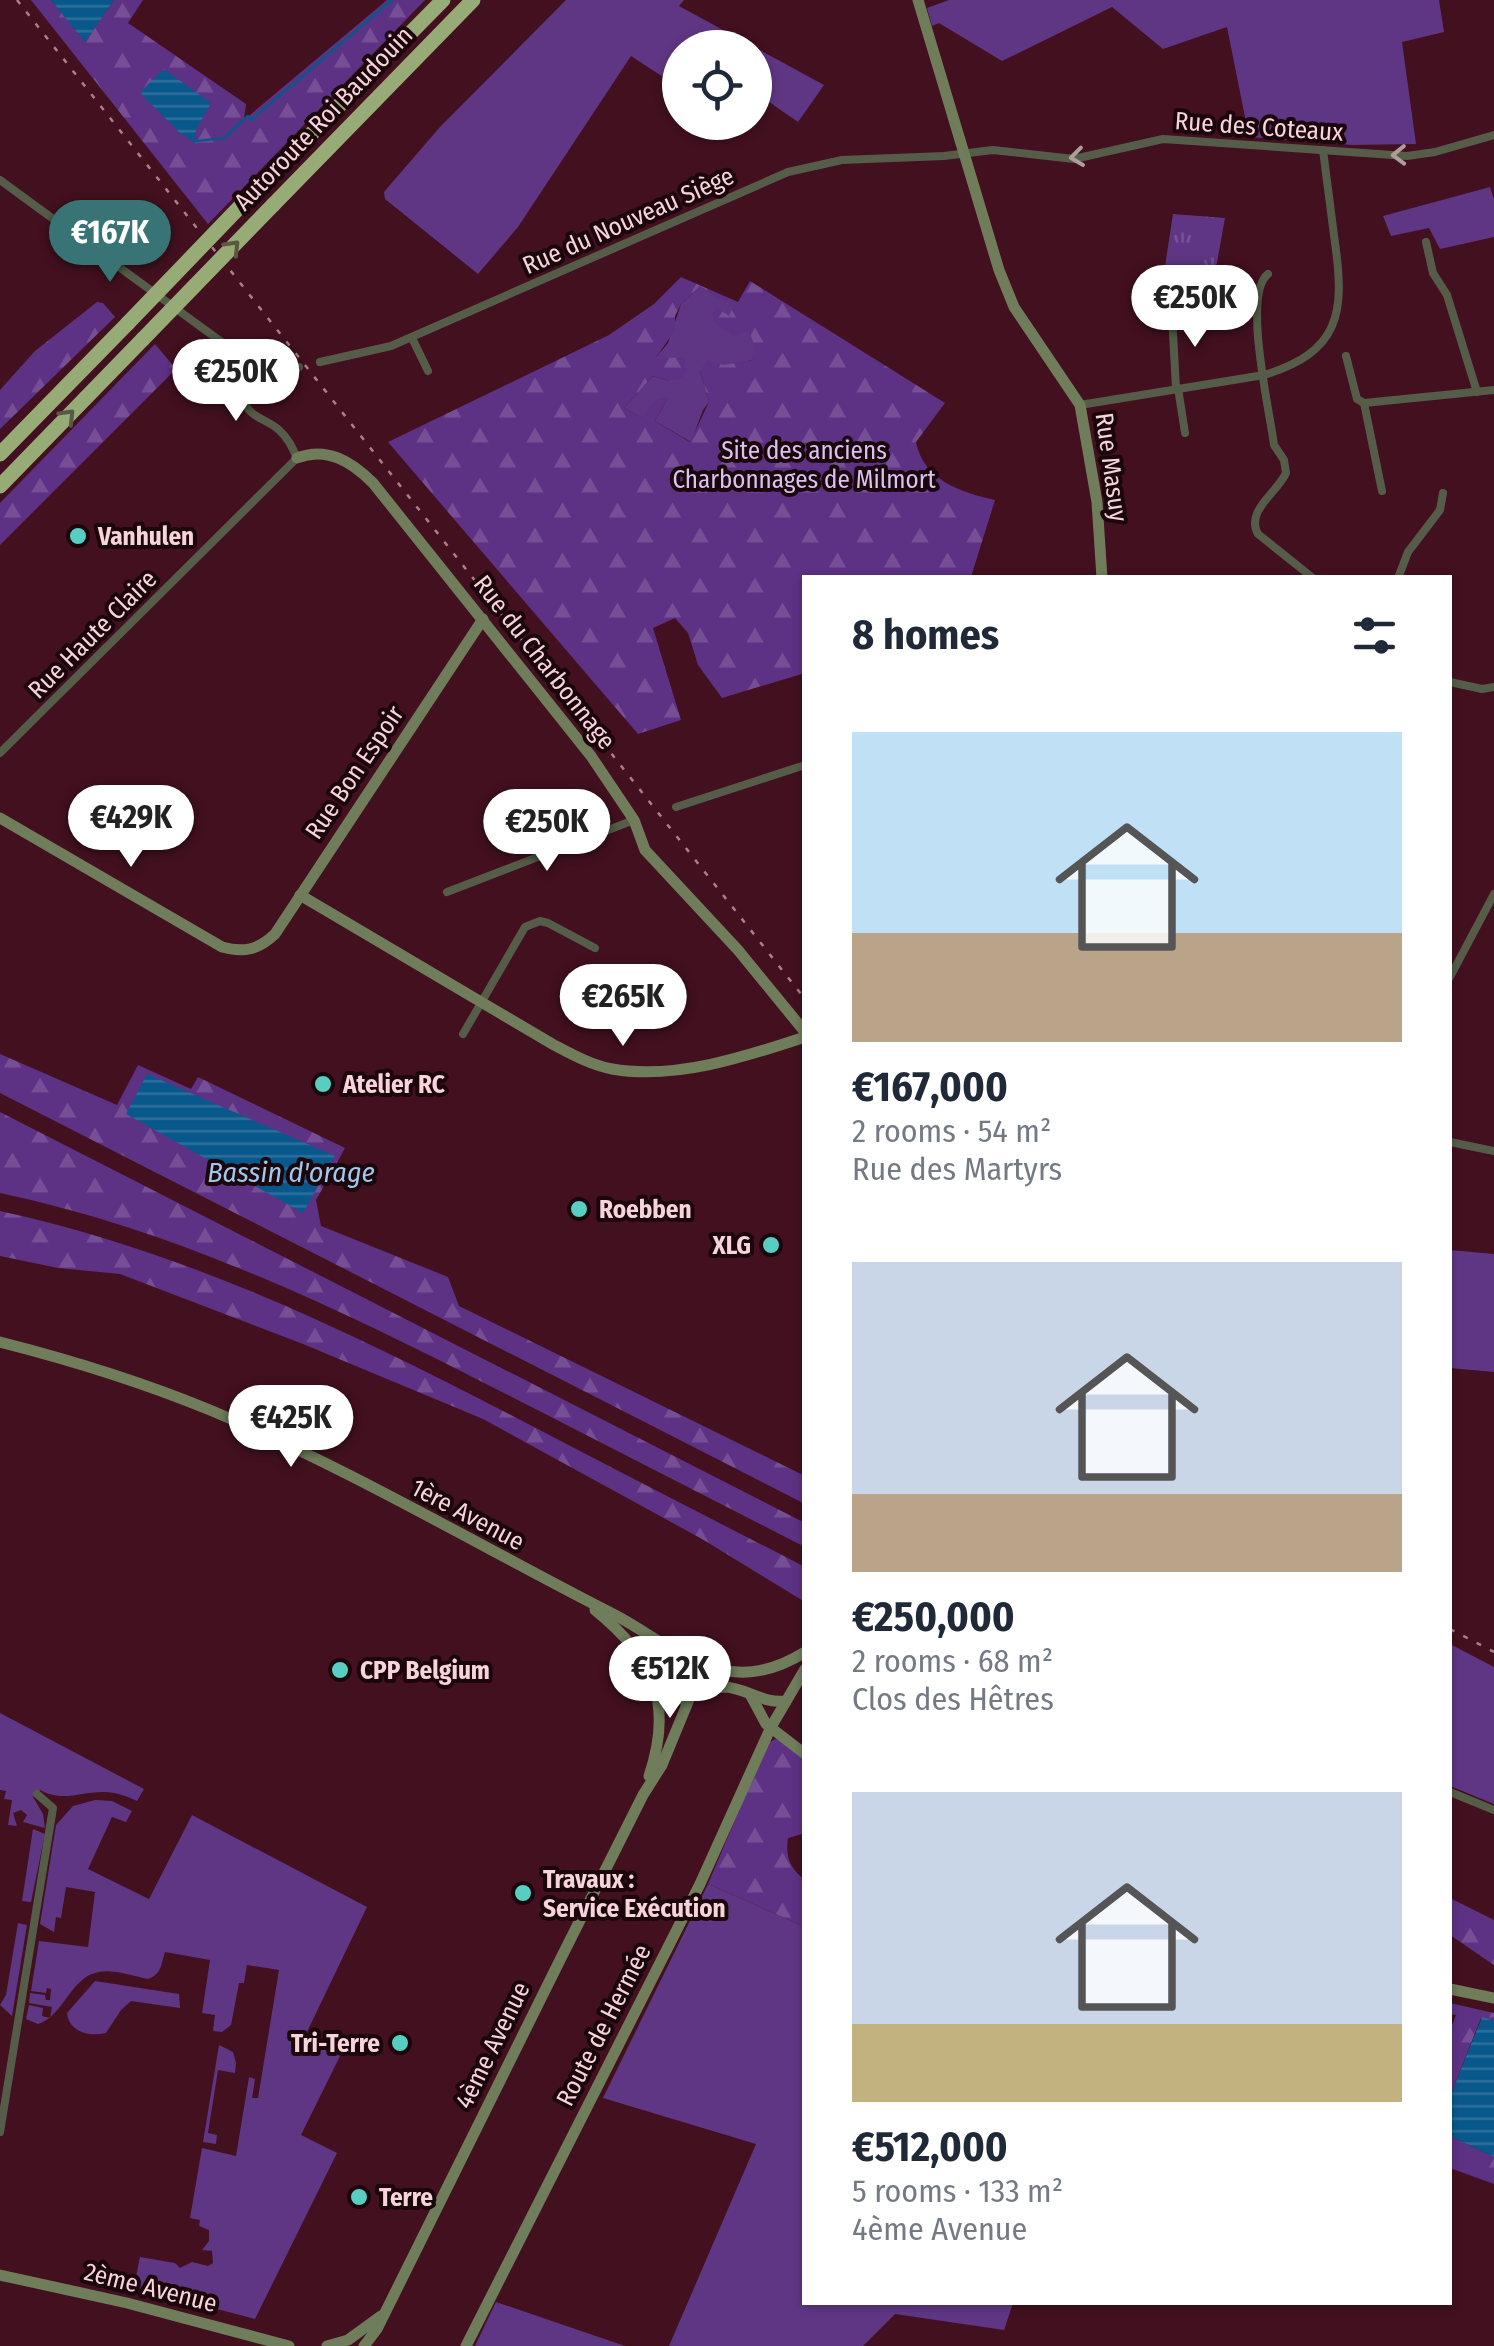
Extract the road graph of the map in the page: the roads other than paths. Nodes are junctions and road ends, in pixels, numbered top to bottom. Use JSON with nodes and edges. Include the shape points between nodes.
{"nodes":[{"id":1,"x":443,"y":0,"type":"edge"},
{"id":2,"x":473,"y":0,"type":"edge"},
{"id":3,"x":918,"y":0,"type":"edge"},
{"id":4,"x":1494,"y":135,"type":"edge"},
{"id":5,"x":1323,"y":150,"type":"junction"},
{"id":6,"x":961,"y":153,"type":"junction"},
{"id":7,"x":0,"y":180,"type":"edge"},
{"id":8,"x":1426,"y":242,"type":"dead end"},
{"id":9,"x":1268,"y":274,"type":"dead end"},
{"id":10,"x":1148,"y":311,"type":"dead end"},
{"id":11,"x":1172,"y":316,"type":"junction"},
{"id":12,"x":1211,"y":320,"type":"dead end"},
{"id":13,"x":412,"y":338,"type":"junction"},
{"id":14,"x":1346,"y":356,"type":"dead end"},
{"id":15,"x":320,"y":362,"type":"dead end"},
{"id":16,"x":246,"y":364,"type":"junction"},
{"id":17,"x":300,"y":367,"type":"dead end"},
{"id":18,"x":428,"y":371,"type":"dead end"},
{"id":19,"x":1264,"y":375,"type":"junction"},
{"id":20,"x":1177,"y":388,"type":"junction"},
{"id":21,"x":1494,"y":390,"type":"edge"},
{"id":22,"x":1477,"y":392,"type":"junction"},
{"id":23,"x":1364,"y":403,"type":"junction"},
{"id":24,"x":1080,"y":405,"type":"junction"},
{"id":25,"x":1185,"y":434,"type":"dead end"},
{"id":26,"x":0,"y":454,"type":"edge"},
{"id":27,"x":296,"y":458,"type":"junction"},
{"id":28,"x":0,"y":486,"type":"edge"},
{"id":29,"x":1382,"y":491,"type":"dead end"},
{"id":30,"x":1443,"y":492,"type":"dead end"},
{"id":31,"x":1102,"y":575,"type":"edge"},
{"id":32,"x":1308,"y":575,"type":"edge"},
{"id":33,"x":1399,"y":575,"type":"edge"},
{"id":34,"x":483,"y":619,"type":"junction"},
{"id":35,"x":1452,"y":682,"type":"edge"},
{"id":36,"x":1494,"y":688,"type":"edge"},
{"id":37,"x":0,"y":753,"type":"edge"},
{"id":38,"x":802,"y":766,"type":"edge"},
{"id":39,"x":676,"y":807,"type":"dead end"},
{"id":40,"x":0,"y":818,"type":"edge"},
{"id":41,"x":634,"y":820,"type":"junction"},
{"id":42,"x":446,"y":892,"type":"dead end"},
{"id":43,"x":1494,"y":894,"type":"edge"},
{"id":44,"x":300,"y":895,"type":"junction"},
{"id":45,"x":595,"y":948,"type":"dead end"},
{"id":46,"x":1452,"y":973,"type":"edge"},
{"id":47,"x":482,"y":1002,"type":"junction"},
{"id":48,"x":802,"y":1031,"type":"edge"},
{"id":49,"x":464,"y":1034,"type":"dead end"},
{"id":50,"x":802,"y":1036,"type":"edge"},
{"id":51,"x":1452,"y":1142,"type":"edge"},
{"id":52,"x":1494,"y":1151,"type":"edge"},
{"id":53,"x":0,"y":1342,"type":"edge"},
{"id":54,"x":580,"y":1598,"type":"junction"},
{"id":55,"x":802,"y":1654,"type":"edge"},
{"id":56,"x":681,"y":1655,"type":"junction"},
{"id":57,"x":694,"y":1662,"type":"junction"},
{"id":58,"x":778,"y":1668,"type":"junction"},
{"id":59,"x":802,"y":1674,"type":"edge"},
{"id":60,"x":796,"y":1684,"type":"junction"},
{"id":61,"x":657,"y":1685,"type":"junction"},
{"id":62,"x":692,"y":1696,"type":"junction"},
{"id":63,"x":751,"y":1696,"type":"junction"},
{"id":64,"x":786,"y":1701,"type":"junction"},
{"id":65,"x":771,"y":1727,"type":"junction"},
{"id":66,"x":802,"y":1752,"type":"edge"},
{"id":67,"x":1452,"y":1793,"type":"edge"},
{"id":68,"x":37,"y":1794,"type":"dead end"},
{"id":69,"x":643,"y":1794,"type":"junction"},
{"id":70,"x":1494,"y":1810,"type":"edge"},
{"id":71,"x":1452,"y":1990,"type":"edge"},
{"id":72,"x":1494,"y":1998,"type":"edge"},
{"id":73,"x":0,"y":2132,"type":"edge"},
{"id":74,"x":0,"y":2276,"type":"edge"},
{"id":75,"x":381,"y":2316,"type":"junction"},
{"id":76,"x":368,"y":2344,"type":"edge"},
{"id":77,"x":337,"y":2345,"type":"edge"},
{"id":78,"x":290,"y":2346,"type":"edge"},
{"id":79,"x":466,"y":2346,"type":"edge"}],
"edges":[{"from":1,"to":26,"type":"highway","name":"Autoroute Roi Baudouin","bridge":true},
{"from":28,"to":2,"type":"highway","name":"Autoroute Roi Baudouin","one_way":true,"bridge":true},
{"from":3,"to":6,"type":"street","name":"Rue Masuy"},
{"from":4,"to":5,"type":"street","name":"Rue des Coteaux","one_way":true,"via":[[1407,156]]},
{"from":5,"to":6,"type":"street","name":"Rue des Coteaux","one_way":true,"via":[[1163,138],[1074,159],[1012,150]]},
{"from":5,"to":19,"type":"street","via":[[1341,284],[1337,316],[1305,358]]},
{"from":6,"to":13,"type":"street","name":"Rue du Nouveau Siège","via":[[842,160],[788,172]]},
{"from":6,"to":24,"type":"street","name":"Rue Masuy","via":[[1014,307]]},
{"from":7,"to":16,"type":"street"},
{"from":8,"to":22,"type":"street"},
{"from":9,"to":19,"type":"street","via":[[1259,283],[1256,312]]},
{"from":10,"to":11,"type":"street"},
{"from":11,"to":12,"type":"street"},
{"from":11,"to":20,"type":"street"},
{"from":13,"to":15,"type":"street","name":"Rue du Nouveau Siège"},
{"from":13,"to":18,"type":"street"},
{"from":14,"to":23,"type":"street"},
{"from":16,"to":17,"type":"street"},
{"from":16,"to":27,"type":"street","via":[[244,403],[276,426]]},
{"from":19,"to":20,"type":"street"},
{"from":19,"to":32,"type":"street","via":[[1285,478],[1254,526]]},
{"from":20,"to":24,"type":"street"},
{"from":20,"to":25,"type":"street"},
{"from":21,"to":22,"type":"street"},
{"from":22,"to":23,"type":"street"},
{"from":23,"to":29,"type":"street"},
{"from":24,"to":31,"type":"street","name":"Rue Masuy"},
{"from":27,"to":34,"type":"street","name":"Rue du Charbonnage","via":[[337,456],[356,466]]},
{"from":27,"to":37,"type":"street","name":"Rue Haute Claire"},
{"from":30,"to":33,"type":"street","via":[[1444,504]]},
{"from":34,"to":41,"type":"street","name":"Rue du Charbonnage"},
{"from":34,"to":44,"type":"street","name":"Rue Bon Espoir"},
{"from":35,"to":36,"type":"street"},
{"from":38,"to":39,"type":"street"},
{"from":40,"to":44,"type":"street","name":"Rue Bon Espoir","via":[[236,951],[260,947],[275,934]]},
{"from":41,"to":42,"type":"street"},
{"from":41,"to":48,"type":"street","name":"Rue du Charbonnage","via":[[646,850]]},
{"from":43,"to":46,"type":"street"},
{"from":44,"to":47,"type":"street"},
{"from":45,"to":47,"type":"street","via":[[548,922],[526,926]]},
{"from":47,"to":49,"type":"street"},
{"from":47,"to":50,"type":"street","via":[[582,1060],[609,1068],[675,1070]]},
{"from":51,"to":52,"type":"street"},
{"from":53,"to":54,"type":"street","name":"1ère Avenue","via":[[120,1377],[238,1422]]},
{"from":54,"to":56,"type":"street","name":"1ère Avenue"},
{"from":54,"to":61,"type":"street","name":"1ère Avenue","via":[[624,1634]]},
{"from":55,"to":58,"type":"street","name":"1ère Avenue"},
{"from":56,"to":57,"type":"street","name":"1ère Avenue"},
{"from":56,"to":61,"type":"street","via":[[662,1660]]},
{"from":57,"to":58,"type":"street","name":"1ère Avenue","via":[[738,1672]]},
{"from":57,"to":62,"type":"street","via":[[701,1681]]},
{"from":58,"to":60,"type":"street"},
{"from":59,"to":60,"type":"street","name":"Route de Hermée"},
{"from":60,"to":64,"type":"street","name":"Route de Hermée"},
{"from":61,"to":62,"type":"street","via":[[676,1701]]},
{"from":61,"to":69,"type":"street","name":"4ème Avenue","via":[[654,1763]]},
{"from":62,"to":63,"type":"street","via":[[721,1687]]},
{"from":62,"to":69,"type":"street","name":"4ème Avenue"},
{"from":63,"to":64,"type":"street"},
{"from":63,"to":65,"type":"street"},
{"from":64,"to":65,"type":"street","name":"Route de Hermée"},
{"from":65,"to":66,"type":"street"},
{"from":65,"to":79,"type":"street","name":"Route de Hermée","via":[[700,1884]]},
{"from":67,"to":70,"type":"street"},
{"from":68,"to":73,"type":"street","via":[[53,1808]]},
{"from":69,"to":75,"type":"street","name":"4ème Avenue"},
{"from":71,"to":72,"type":"street"},
{"from":74,"to":78,"type":"street","name":"2ème Avenue"},
{"from":75,"to":76,"type":"street","name":"4ème Avenue"},
{"from":75,"to":77,"type":"street","name":"4ème Avenue"}]}
